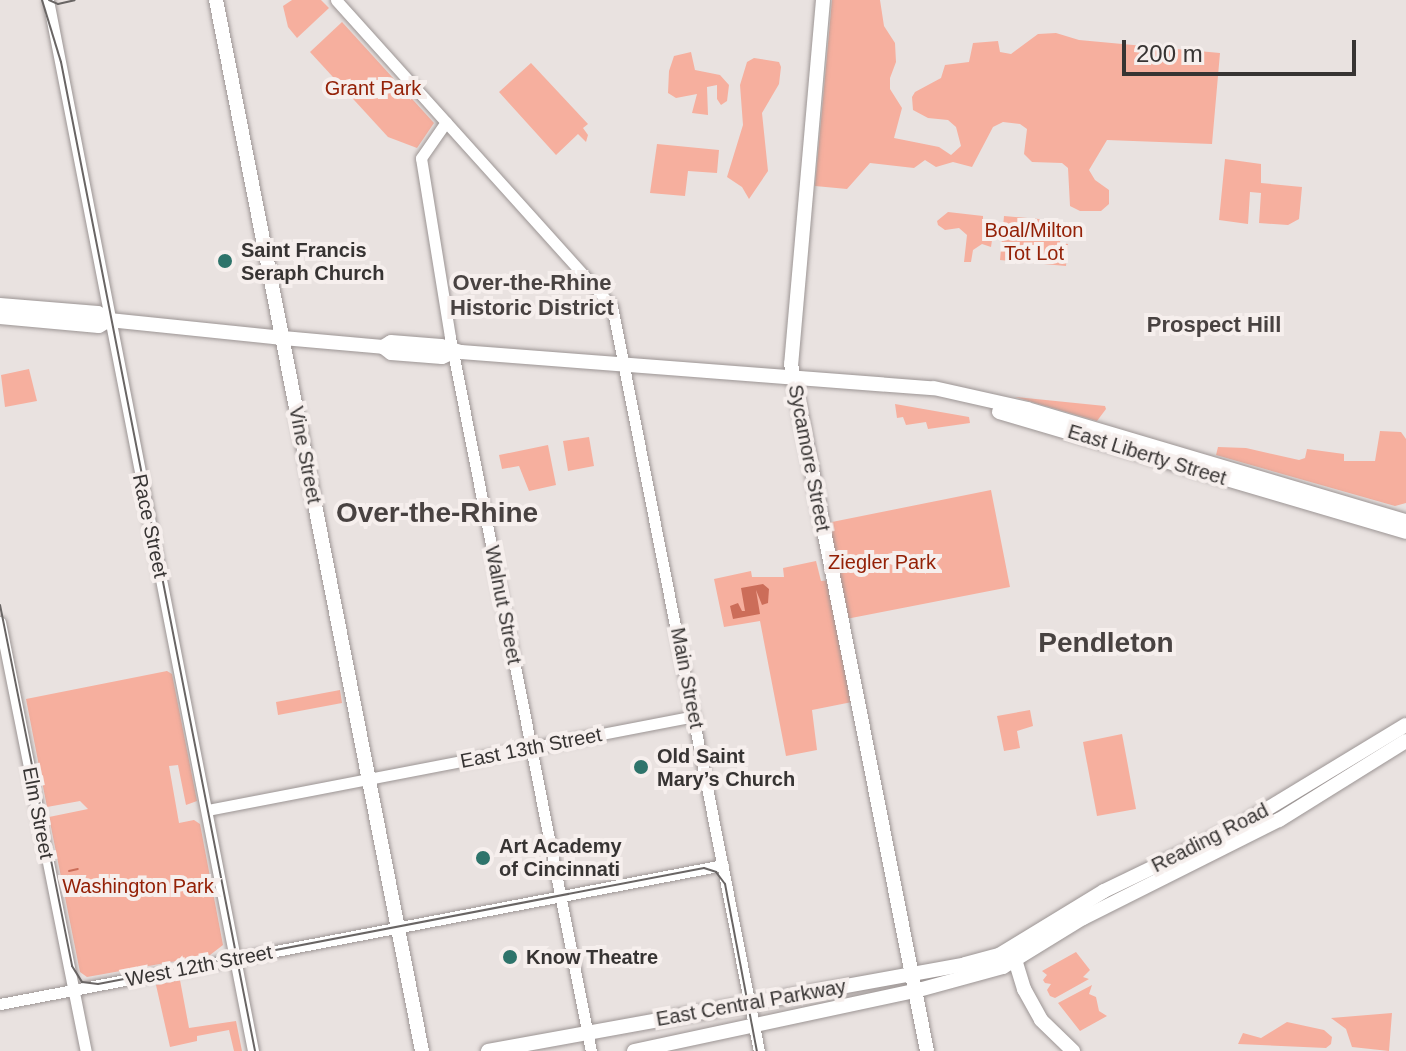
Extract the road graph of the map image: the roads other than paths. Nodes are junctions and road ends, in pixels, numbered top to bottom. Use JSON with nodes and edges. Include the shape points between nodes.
{"nodes":[{"id":1,"x":48,"y":0,"type":"edge"},
{"id":2,"x":216,"y":0,"type":"edge"},
{"id":3,"x":336,"y":0,"type":"edge"},
{"id":4,"x":823,"y":0,"type":"edge"},
{"id":5,"x":446,"y":122,"type":"junction"},
{"id":6,"x":0,"y":305,"type":"edge"},
{"id":7,"x":0,"y":317,"type":"edge"},
{"id":8,"x":109,"y":320,"type":"junction"},
{"id":9,"x":283,"y":338,"type":"junction"},
{"id":10,"x":453,"y":352,"type":"junction"},
{"id":11,"x":626,"y":365,"type":"junction"},
{"id":12,"x":793,"y":378,"type":"junction"},
{"id":13,"x":887,"y":386,"type":"junction"},
{"id":14,"x":1406,"y":521,"type":"edge"},
{"id":15,"x":1406,"y":532,"type":"edge"},
{"id":16,"x":0,"y":622,"type":"edge"},
{"id":17,"x":694,"y":716,"type":"junction"},
{"id":18,"x":1406,"y":725,"type":"edge"},
{"id":19,"x":1406,"y":741,"type":"edge"},
{"id":20,"x":531,"y":747,"type":"junction"},
{"id":21,"x":369,"y":778,"type":"junction"},
{"id":22,"x":207,"y":810,"type":"junction"},
{"id":23,"x":723,"y":865,"type":"junction"},
{"id":24,"x":560,"y":896,"type":"junction"},
{"id":25,"x":398,"y":927,"type":"junction"},
{"id":26,"x":1014,"y":956,"type":"junction"},
{"id":27,"x":235,"y":959,"type":"junction"},
{"id":28,"x":912,"y":974,"type":"junction"},
{"id":29,"x":73,"y":990,"type":"junction"},
{"id":30,"x":915,"y":991,"type":"junction"},
{"id":31,"x":750,"y":1003,"type":"junction"},
{"id":32,"x":0,"y":1004,"type":"edge"},
{"id":33,"x":754,"y":1023,"type":"junction"},
{"id":34,"x":587,"y":1033,"type":"junction"},
{"id":35,"x":86,"y":1051,"type":"edge"},
{"id":36,"x":253,"y":1051,"type":"edge"},
{"id":37,"x":422,"y":1051,"type":"edge"},
{"id":38,"x":488,"y":1051,"type":"edge"},
{"id":39,"x":591,"y":1051,"type":"edge"},
{"id":40,"x":634,"y":1051,"type":"edge"},
{"id":41,"x":759,"y":1051,"type":"edge"},
{"id":42,"x":927,"y":1051,"type":"edge"},
{"id":43,"x":1073,"y":1051,"type":"edge"}],
"edges":[{"from":1,"to":8,"type":"street","name":"Race Street"},
{"from":2,"to":9,"type":"main road","name":"Vine Street"},
{"from":3,"to":5,"type":"street"},
{"from":4,"to":12,"type":"main road","name":"Sycamore Street"},
{"from":5,"to":10,"type":"street","name":"Walnut Street","via":[[421,158]]},
{"from":5,"to":11,"type":"street","name":"Main Street","via":[[612,306]]},
{"from":6,"to":8,"type":"main road","via":[[98,313]]},
{"from":7,"to":8,"type":"main road","via":[[99,326]]},
{"from":8,"to":9,"type":"main road","name":"East Liberty Street"},
{"from":8,"to":22,"type":"street","name":"Race Street"},
{"from":9,"to":10,"type":"main road","name":"East Liberty Street","via":[[441,346]]},
{"from":9,"to":21,"type":"main road","name":"Vine Street"},
{"from":10,"to":11,"type":"main road","name":"East Liberty Street"},
{"from":10,"to":20,"type":"street","name":"Walnut Street"},
{"from":11,"to":12,"type":"main road","name":"East Liberty Street"},
{"from":11,"to":17,"type":"street","name":"Main Street"},
{"from":12,"to":13,"type":"main road","name":"East Liberty Street"},
{"from":12,"to":28,"type":"main road","name":"Sycamore Street"},
{"from":13,"to":14,"type":"main road","name":"East Liberty Street","via":[[934,388],[1027,409]]},
{"from":13,"to":15,"type":"main road","name":"East Liberty Street","via":[[897,393],[1015,416]]},
{"from":16,"to":29,"type":"street","name":"Elm Street"},
{"from":17,"to":20,"type":"street","name":"East 13th Street"},
{"from":17,"to":23,"type":"street","name":"Main Street"},
{"from":18,"to":26,"type":"main road","name":"Reading Road","via":[[1239,826],[1104,891]]},
{"from":19,"to":26,"type":"main road","name":"Reading Road","via":[[1279,820]]},
{"from":20,"to":21,"type":"street","name":"East 13th Street"},
{"from":20,"to":24,"type":"street","name":"Walnut Street"},
{"from":21,"to":22,"type":"street","name":"East 13th Street"},
{"from":21,"to":25,"type":"main road","name":"Vine Street"},
{"from":22,"to":27,"type":"street","name":"Race Street"},
{"from":23,"to":24,"type":"street","name":"West 12th Street"},
{"from":23,"to":31,"type":"street","name":"Main Street"},
{"from":24,"to":25,"type":"street","name":"West 12th Street"},
{"from":24,"to":34,"type":"street","name":"Walnut Street"},
{"from":25,"to":27,"type":"street","name":"West 12th Street"},
{"from":25,"to":37,"type":"main road","name":"Vine Street"},
{"from":26,"to":28,"type":"main road","name":"East Central Parkway"},
{"from":26,"to":30,"type":"main road","name":"East Central Parkway","via":[[979,976]]},
{"from":26,"to":43,"type":"main road","via":[[1041,1020]]},
{"from":27,"to":29,"type":"street","name":"West 12th Street"},
{"from":27,"to":36,"type":"street","name":"Race Street"},
{"from":28,"to":30,"type":"main road","name":"Sycamore Street"},
{"from":28,"to":31,"type":"main road","name":"East Central Parkway"},
{"from":29,"to":32,"type":"street","name":"West 12th Street"},
{"from":29,"to":35,"type":"street","name":"Elm Street"},
{"from":30,"to":33,"type":"main road","name":"East Central Parkway"},
{"from":30,"to":42,"type":"main road","name":"Sycamore Street"},
{"from":31,"to":33,"type":"street","name":"Main Street"},
{"from":31,"to":34,"type":"main road","name":"East Central Parkway"},
{"from":33,"to":40,"type":"main road","name":"East Central Parkway"},
{"from":33,"to":41,"type":"street","name":"Main Street"},
{"from":34,"to":38,"type":"main road","name":"East Central Parkway"},
{"from":34,"to":39,"type":"street","name":"Walnut Street"}]}
